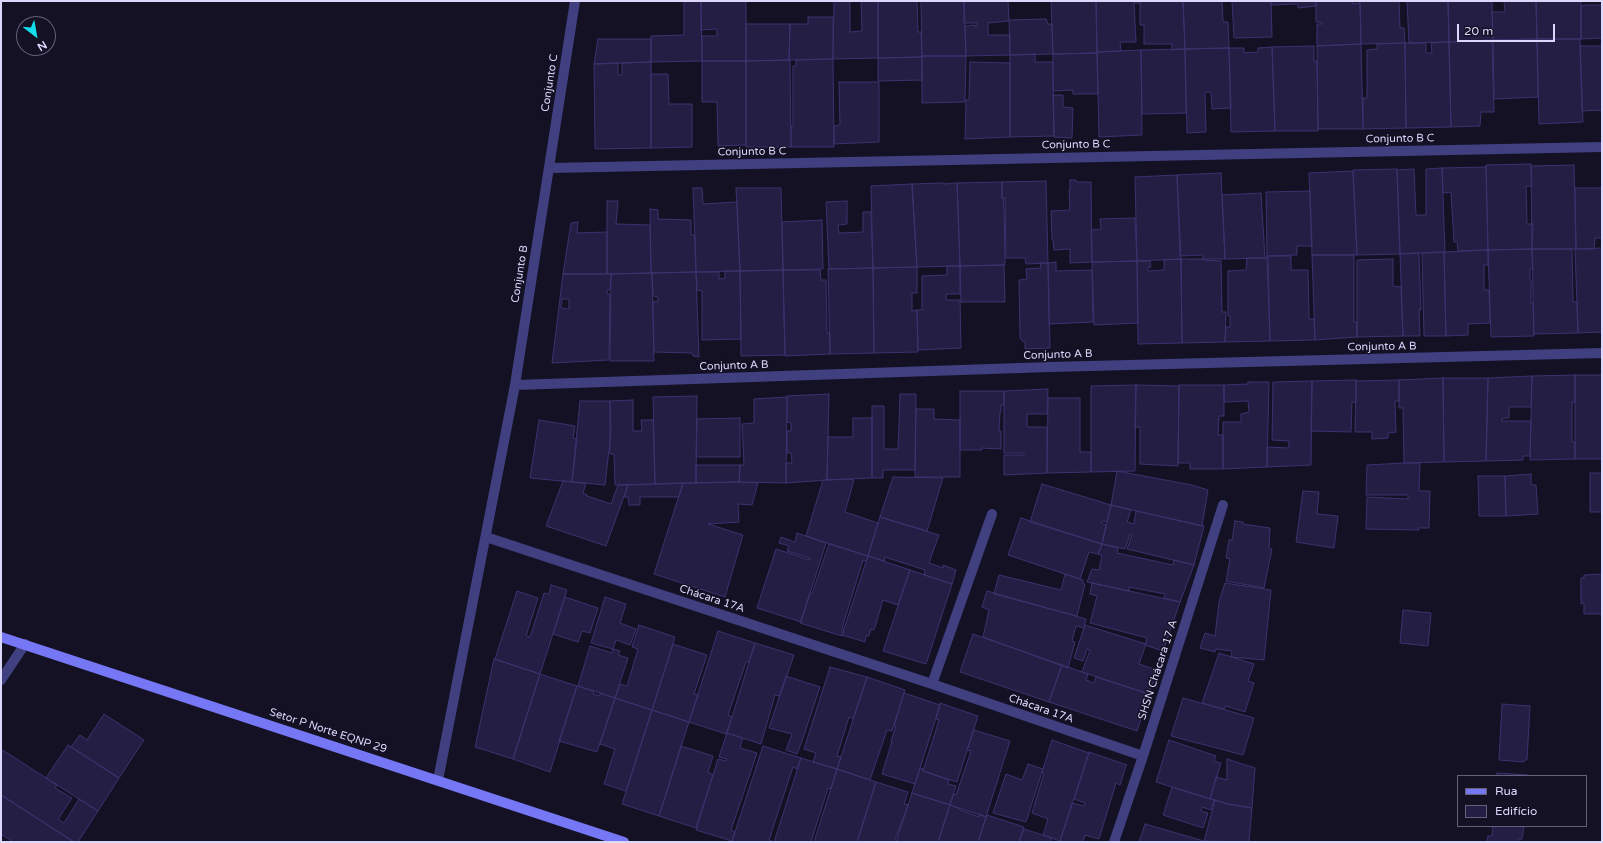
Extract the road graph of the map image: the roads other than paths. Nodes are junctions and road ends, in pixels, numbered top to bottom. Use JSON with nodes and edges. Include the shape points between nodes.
{"nodes":[{"id":1,"x":575,"y":1,"type":"edge"},
{"id":2,"x":1602,"y":147,"type":"edge"},
{"id":3,"x":550,"y":168,"type":"junction"},
{"id":4,"x":1602,"y":353,"type":"edge"},
{"id":5,"x":515,"y":385,"type":"junction"},
{"id":6,"x":1223,"y":505,"type":"dead end"},
{"id":7,"x":992,"y":514,"type":"dead end"},
{"id":8,"x":486,"y":537,"type":"junction"},
{"id":9,"x":1,"y":637,"type":"edge"},
{"id":10,"x":25,"y":644,"type":"junction"},
{"id":11,"x":1,"y":680,"type":"edge"},
{"id":12,"x":932,"y":684,"type":"junction"},
{"id":13,"x":1143,"y":756,"type":"junction"},
{"id":14,"x":438,"y":780,"type":"junction"},
{"id":15,"x":624,"y":842,"type":"edge"},
{"id":16,"x":1114,"y":842,"type":"edge"}],
"edges":[{"from":1,"to":3,"type":"street","name":"Conjunto C"},
{"from":2,"to":3,"type":"street","name":"Conjunto B C"},
{"from":3,"to":5,"type":"street","name":"Conjunto B"},
{"from":4,"to":5,"type":"street","name":"Conjunto A B"},
{"from":5,"to":8,"type":"street","name":"Conjunto B"},
{"from":6,"to":13,"type":"street","name":"SHSN Chácara 17 A"},
{"from":7,"to":12,"type":"street"},
{"from":8,"to":12,"type":"street","name":"Chácara 17A"},
{"from":8,"to":14,"type":"street","name":"Conjunto B"},
{"from":9,"to":10,"type":"street","name":"Setor P Norte EQNP 29"},
{"from":10,"to":11,"type":"street"},
{"from":10,"to":14,"type":"street","name":"Setor P Norte EQNP 29"},
{"from":12,"to":13,"type":"street","name":"Chácara 17A"},
{"from":13,"to":16,"type":"street","name":"SHSN Chácara 17 A"},
{"from":14,"to":15,"type":"street","name":"Setor P Norte EQNP 29"}]}
